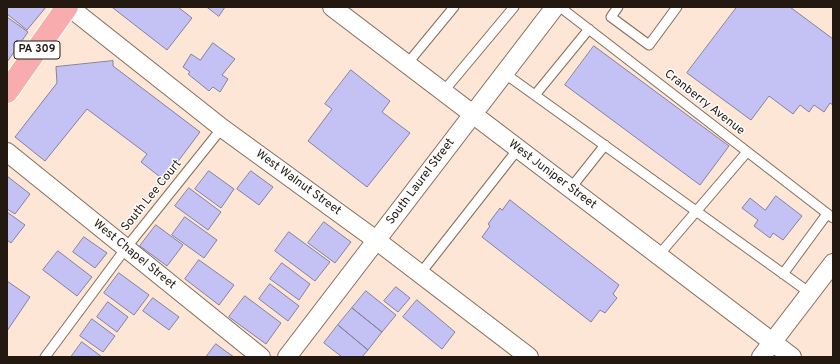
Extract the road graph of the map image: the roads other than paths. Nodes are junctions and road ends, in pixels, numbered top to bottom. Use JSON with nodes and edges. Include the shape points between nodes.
{"nodes":[{"id":1,"x":68,"y":7,"type":"edge"},
{"id":2,"x":332,"y":7,"type":"edge"},
{"id":3,"x":454,"y":7,"type":"edge"},
{"id":4,"x":514,"y":7,"type":"edge"},
{"id":5,"x":555,"y":7,"type":"edge"},
{"id":6,"x":560,"y":7,"type":"edge"},
{"id":7,"x":618,"y":7,"type":"edge"},
{"id":8,"x":677,"y":7,"type":"edge"},
{"id":9,"x":589,"y":29,"type":"junction"},
{"id":10,"x":406,"y":64,"type":"junction"},
{"id":11,"x":504,"y":73,"type":"junction"},
{"id":12,"x":7,"y":92,"type":"edge"},
{"id":13,"x":443,"y":92,"type":"junction"},
{"id":14,"x":535,"y":95,"type":"junction"},
{"id":15,"x":472,"y":114,"type":"junction"},
{"id":16,"x":222,"y":128,"type":"junction"},
{"id":17,"x":605,"y":145,"type":"junction"},
{"id":18,"x":518,"y":148,"type":"junction"},
{"id":19,"x":7,"y":152,"type":"edge"},
{"id":20,"x":747,"y":152,"type":"junction"},
{"id":21,"x":570,"y":189,"type":"junction"},
{"id":22,"x":696,"y":211,"type":"junction"},
{"id":23,"x":830,"y":216,"type":"edge"},
{"id":24,"x":376,"y":240,"type":"junction"},
{"id":25,"x":126,"y":248,"type":"junction"},
{"id":26,"x":658,"y":256,"type":"junction"},
{"id":27,"x":833,"y":263,"type":"edge"},
{"id":28,"x":420,"y":274,"type":"junction"},
{"id":29,"x":783,"y":274,"type":"junction"},
{"id":30,"x":810,"y":293,"type":"junction"},
{"id":31,"x":772,"y":342,"type":"junction"},
{"id":32,"x":45,"y":357,"type":"edge"},
{"id":33,"x":261,"y":357,"type":"edge"},
{"id":34,"x":287,"y":357,"type":"edge"},
{"id":35,"x":529,"y":357,"type":"edge"},
{"id":36,"x":761,"y":357,"type":"edge"},
{"id":37,"x":792,"y":357,"type":"edge"}],
"edges":[{"from":1,"to":12,"type":"highway","number":"PA 309"},
{"from":1,"to":16,"type":"street","name":"West Walnut Street"},
{"from":2,"to":10,"type":"street","name":"West Juniper Street"},
{"from":3,"to":10,"type":"lane"},
{"from":4,"to":13,"type":"lane"},
{"from":5,"to":11,"type":"street","name":"South Laurel Street"},
{"from":6,"to":9,"type":"lane","name":"Cranberry Avenue"},
{"from":7,"to":8,"type":"lane","via":[[611,17],[649,45]]},
{"from":9,"to":14,"type":"lane"},
{"from":9,"to":20,"type":"lane","name":"Cranberry Avenue"},
{"from":10,"to":13,"type":"street","name":"West Juniper Street"},
{"from":11,"to":14,"type":"lane"},
{"from":11,"to":15,"type":"street","name":"South Laurel Street"},
{"from":13,"to":15,"type":"street","name":"West Juniper Street"},
{"from":14,"to":17,"type":"lane"},
{"from":15,"to":18,"type":"street","name":"West Juniper Street"},
{"from":15,"to":24,"type":"street","name":"South Laurel Street"},
{"from":16,"to":24,"type":"street","name":"West Walnut Street"},
{"from":16,"to":25,"type":"lane","name":"South Lee Court"},
{"from":17,"to":21,"type":"lane"},
{"from":17,"to":22,"type":"lane"},
{"from":18,"to":21,"type":"street","name":"West Juniper Street"},
{"from":18,"to":28,"type":"lane"},
{"from":19,"to":25,"type":"street","name":"West Chapel Street"},
{"from":20,"to":22,"type":"lane"},
{"from":20,"to":23,"type":"lane","name":"Cranberry Avenue"},
{"from":21,"to":26,"type":"street","name":"West Juniper Street"},
{"from":22,"to":26,"type":"lane"},
{"from":22,"to":29,"type":"lane"},
{"from":23,"to":29,"type":"lane"},
{"from":24,"to":28,"type":"street","name":"West Walnut Street"},
{"from":24,"to":34,"type":"street","name":"South Laurel Street"},
{"from":25,"to":32,"type":"lane","name":"South Lee Court"},
{"from":25,"to":33,"type":"street","name":"West Chapel Street"},
{"from":26,"to":31,"type":"street","name":"West Juniper Street"},
{"from":27,"to":30,"type":"street"},
{"from":28,"to":35,"type":"street","name":"West Walnut Street"},
{"from":29,"to":30,"type":"lane"},
{"from":30,"to":31,"type":"street"},
{"from":31,"to":36,"type":"street"},
{"from":31,"to":37,"type":"street","name":"West Juniper Street"}]}
